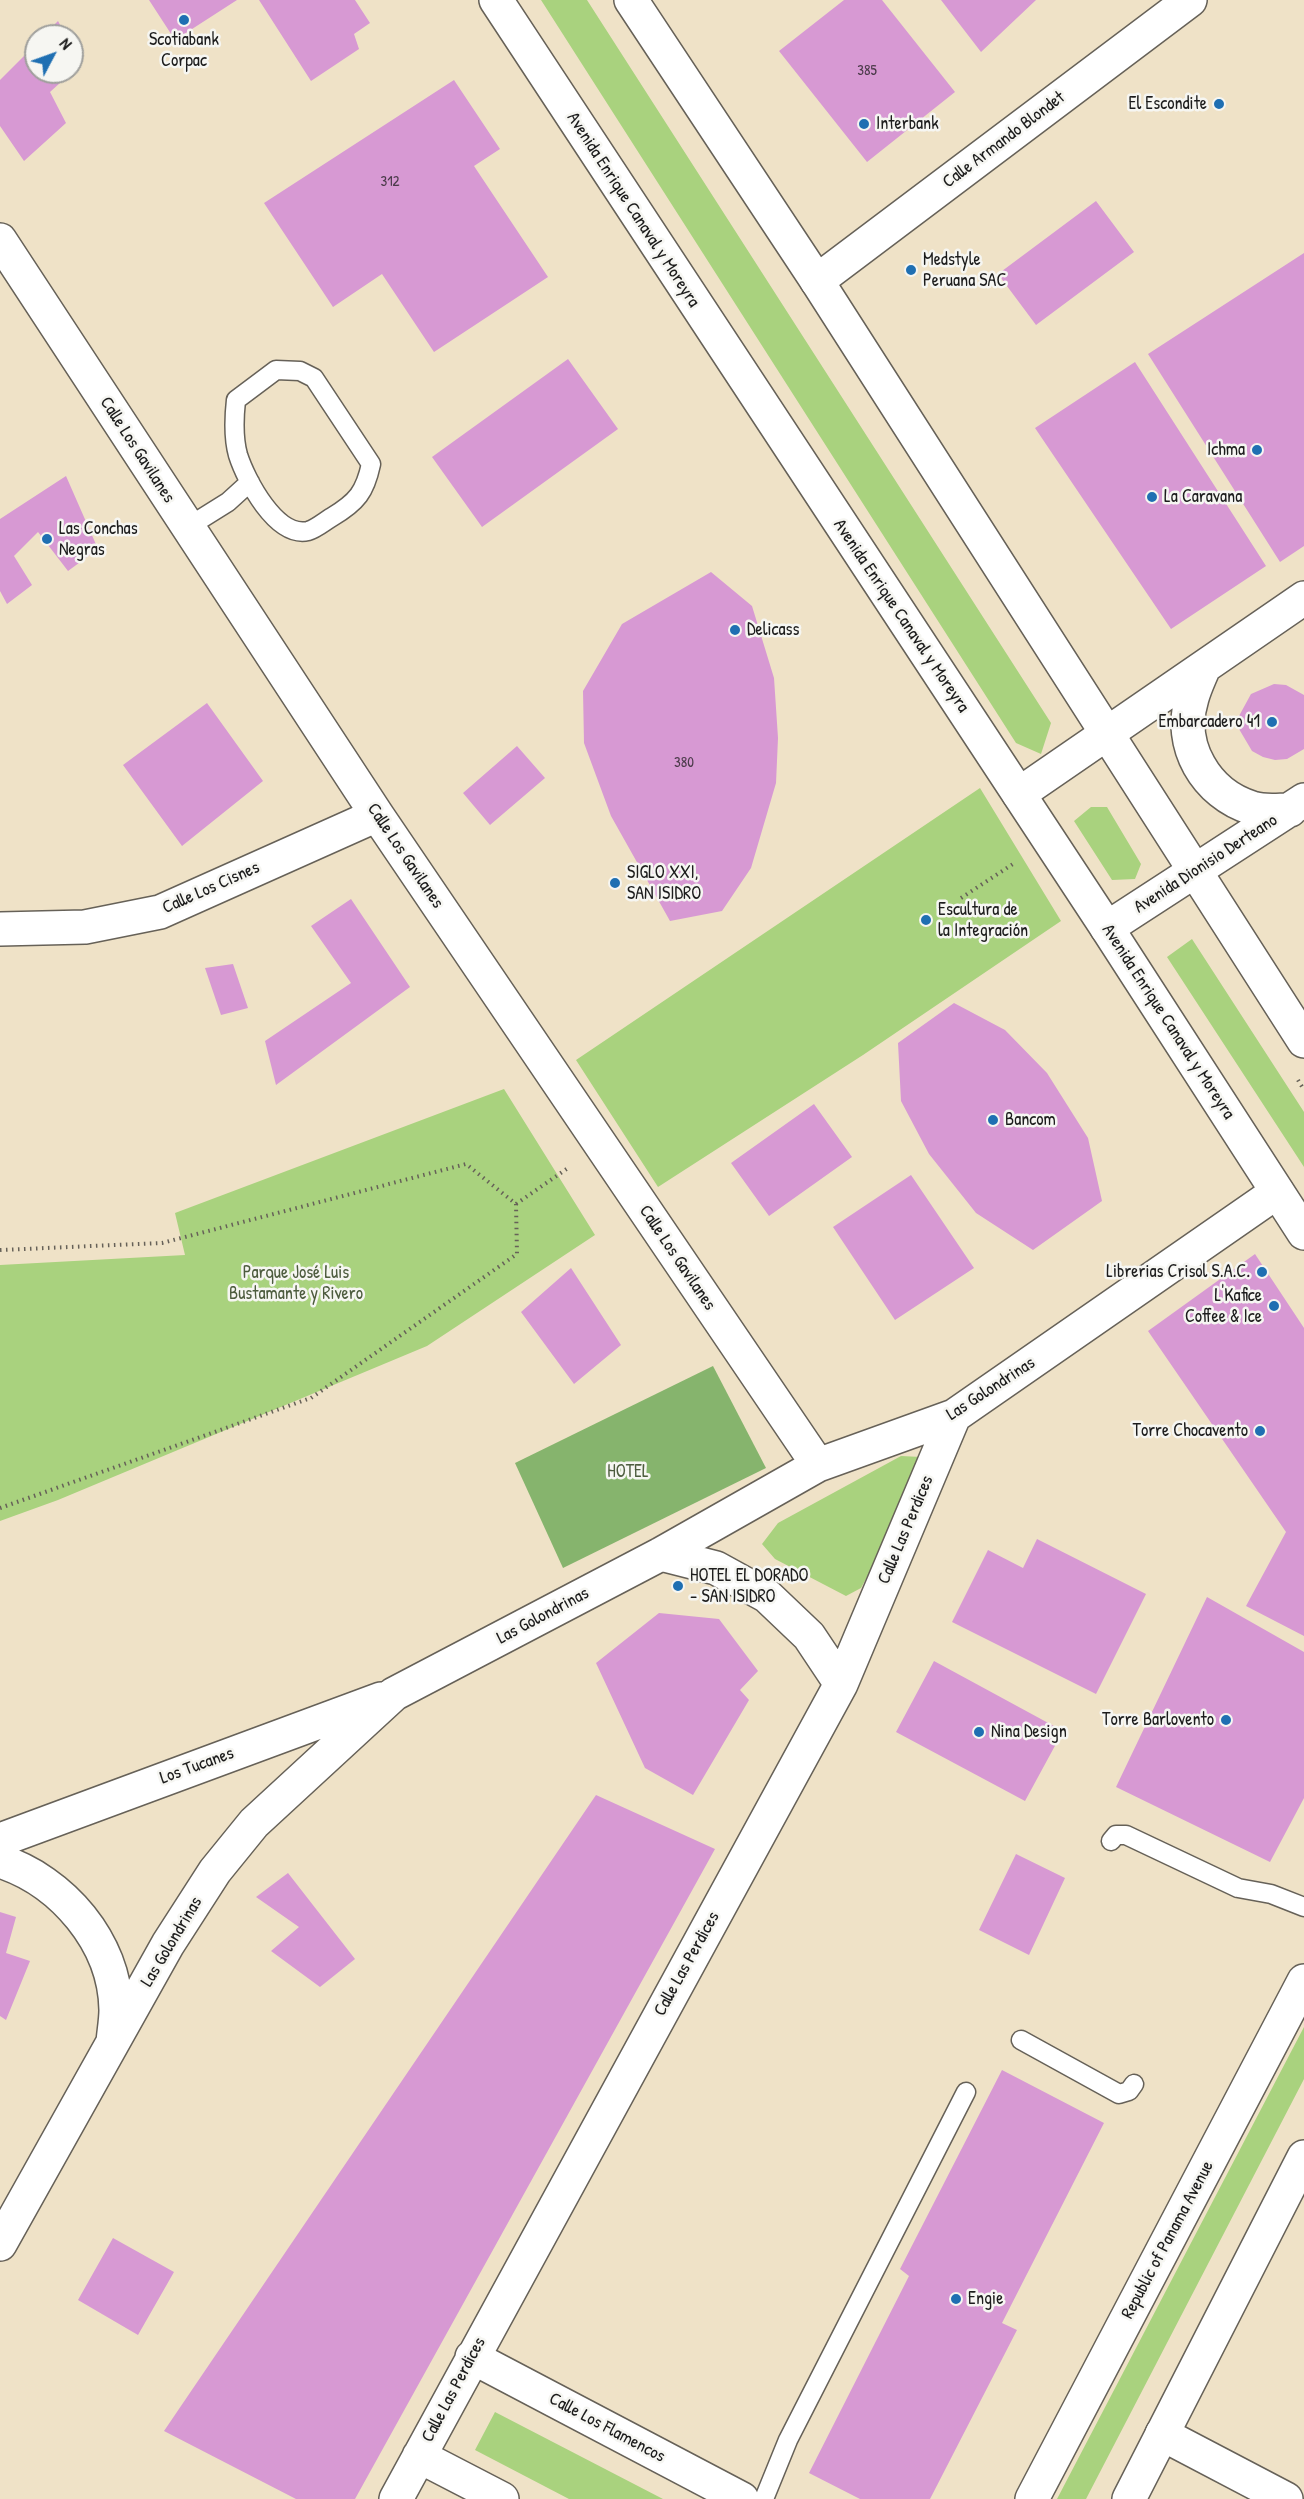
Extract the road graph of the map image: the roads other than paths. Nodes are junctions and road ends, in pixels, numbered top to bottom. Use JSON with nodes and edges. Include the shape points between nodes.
{"nodes":[{"id":1,"x":496,"y":0,"type":"edge"},
{"id":2,"x":631,"y":0,"type":"edge"},
{"id":3,"x":1190,"y":0,"type":"edge"},
{"id":4,"x":0,"y":240,"type":"edge"},
{"id":5,"x":817,"y":281,"type":"junction"},
{"id":6,"x":250,"y":482,"type":"junction"},
{"id":7,"x":188,"y":527,"type":"junction"},
{"id":8,"x":1304,"y":598,"type":"edge"},
{"id":9,"x":1204,"y":667,"type":"junction"},
{"id":10,"x":1106,"y":734,"type":"junction"},
{"id":11,"x":1019,"y":794,"type":"junction"},
{"id":12,"x":1297,"y":805,"type":"edge"},
{"id":13,"x":377,"y":815,"type":"junction"},
{"id":14,"x":1196,"y":870,"type":"junction"},
{"id":15,"x":1107,"y":928,"type":"junction"},
{"id":16,"x":0,"y":929,"type":"edge"},
{"id":17,"x":1304,"y":1041,"type":"edge"},
{"id":18,"x":1277,"y":1191,"type":"junction"},
{"id":19,"x":1304,"y":1233,"type":"edge"},
{"id":20,"x":954,"y":1416,"type":"junction"},
{"id":21,"x":818,"y":1465,"type":"junction"},
{"id":22,"x":661,"y":1554,"type":"junction"},
{"id":23,"x":841,"y":1684,"type":"junction"},
{"id":24,"x":394,"y":1694,"type":"junction"},
{"id":25,"x":0,"y":1840,"type":"edge"},
{"id":26,"x":1111,"y":1841,"type":"dead end"},
{"id":27,"x":0,"y":1861,"type":"edge"},
{"id":28,"x":1304,"y":1907,"type":"edge"},
{"id":29,"x":1304,"y":1981,"type":"edge"},
{"id":30,"x":1021,"y":2040,"type":"dead end"},
{"id":31,"x":113,"y":2047,"type":"junction"},
{"id":32,"x":1134,"y":2084,"type":"dead end"},
{"id":33,"x":966,"y":2092,"type":"dead end"},
{"id":34,"x":1304,"y":2157,"type":"edge"},
{"id":35,"x":0,"y":2244,"type":"edge"},
{"id":36,"x":472,"y":2357,"type":"junction"},
{"id":37,"x":1162,"y":2434,"type":"junction"},
{"id":38,"x":419,"y":2456,"type":"junction"},
{"id":39,"x":396,"y":2499,"type":"edge"},
{"id":40,"x":502,"y":2499,"type":"edge"},
{"id":41,"x":742,"y":2499,"type":"edge"},
{"id":42,"x":764,"y":2499,"type":"edge"},
{"id":43,"x":1032,"y":2499,"type":"edge"},
{"id":44,"x":1129,"y":2499,"type":"edge"},
{"id":45,"x":1286,"y":2499,"type":"edge"}],
"edges":[{"from":1,"to":11,"type":"street","name":"Avenida Enrique Canaval y Moreyra"},
{"from":2,"to":5,"type":"street"},
{"from":3,"to":5,"type":"street","name":"Calle Armando Blondet"},
{"from":4,"to":7,"type":"street","name":"Calle Los Gavilanes"},
{"from":5,"to":10,"type":"street"},
{"from":6,"to":6,"type":"lane","via":[[276,521],[290,529],[308,531],[350,506],[366,486],[371,464],[314,378],[300,371],[276,370],[236,400],[238,455]]},
{"from":6,"to":7,"type":"lane","via":[[228,502]]},
{"from":7,"to":13,"type":"street","name":"Calle Los Gavilanes"},
{"from":8,"to":9,"type":"street"},
{"from":9,"to":10,"type":"street"},
{"from":9,"to":12,"type":"street","via":[[1191,700],[1188,734],[1198,768],[1222,794],[1254,809]]},
{"from":10,"to":11,"type":"street"},
{"from":10,"to":14,"type":"street"},
{"from":11,"to":15,"type":"street","name":"Avenida Enrique Canaval y Moreyra"},
{"from":12,"to":14,"type":"street","name":"Avenida Dionisio Derteano"},
{"from":13,"to":16,"type":"street","name":"Calle Los Cisnes","via":[[160,912],[85,927]]},
{"from":13,"to":21,"type":"street","name":"Calle Los Gavilanes"},
{"from":14,"to":15,"type":"street","name":"Avenida Dionisio Derteano"},
{"from":14,"to":17,"type":"street"},
{"from":15,"to":18,"type":"street","name":"Avenida Enrique Canaval y Moreyra"},
{"from":18,"to":19,"type":"street","name":"Avenida Enrique Canaval y Moreyra"},
{"from":18,"to":20,"type":"street","name":"Las Golondrinas"},
{"from":20,"to":21,"type":"street","name":"Las Golondrinas"},
{"from":20,"to":23,"type":"street","name":"Calle Las Perdices"},
{"from":21,"to":22,"type":"street","name":"Las Golondrinas"},
{"from":22,"to":23,"type":"street","via":[[716,1568],[767,1596],[809,1636]]},
{"from":22,"to":24,"type":"street","name":"Las Golondrinas"},
{"from":23,"to":36,"type":"street","name":"Calle Las Perdices"},
{"from":24,"to":25,"type":"street","name":"Los Tucanes"},
{"from":24,"to":31,"type":"street","name":"Las Golondrinas","via":[[233,1846],[168,1944]]},
{"from":26,"to":28,"type":"lane","via":[[1116,1835],[1126,1835],[1238,1888],[1271,1894]]},
{"from":27,"to":31,"type":"street","via":[[37,1877],[69,1902],[93,1933],[108,1969],[116,2008]]},
{"from":29,"to":43,"type":"street","name":"Republic of Panama Avenue"},
{"from":30,"to":32,"type":"lane","via":[[1119,2094],[1129,2091]]},
{"from":31,"to":35,"type":"street","name":"Las Golondrinas"},
{"from":33,"to":42,"type":"lane","via":[[788,2440]]},
{"from":34,"to":37,"type":"street"},
{"from":36,"to":38,"type":"street","name":"Calle Las Perdices"},
{"from":36,"to":41,"type":"street","name":"Calle Los Flamencos"},
{"from":37,"to":44,"type":"street"},
{"from":37,"to":45,"type":"street"},
{"from":38,"to":39,"type":"street","name":"Calle Las Perdices"},
{"from":38,"to":40,"type":"street"}]}
